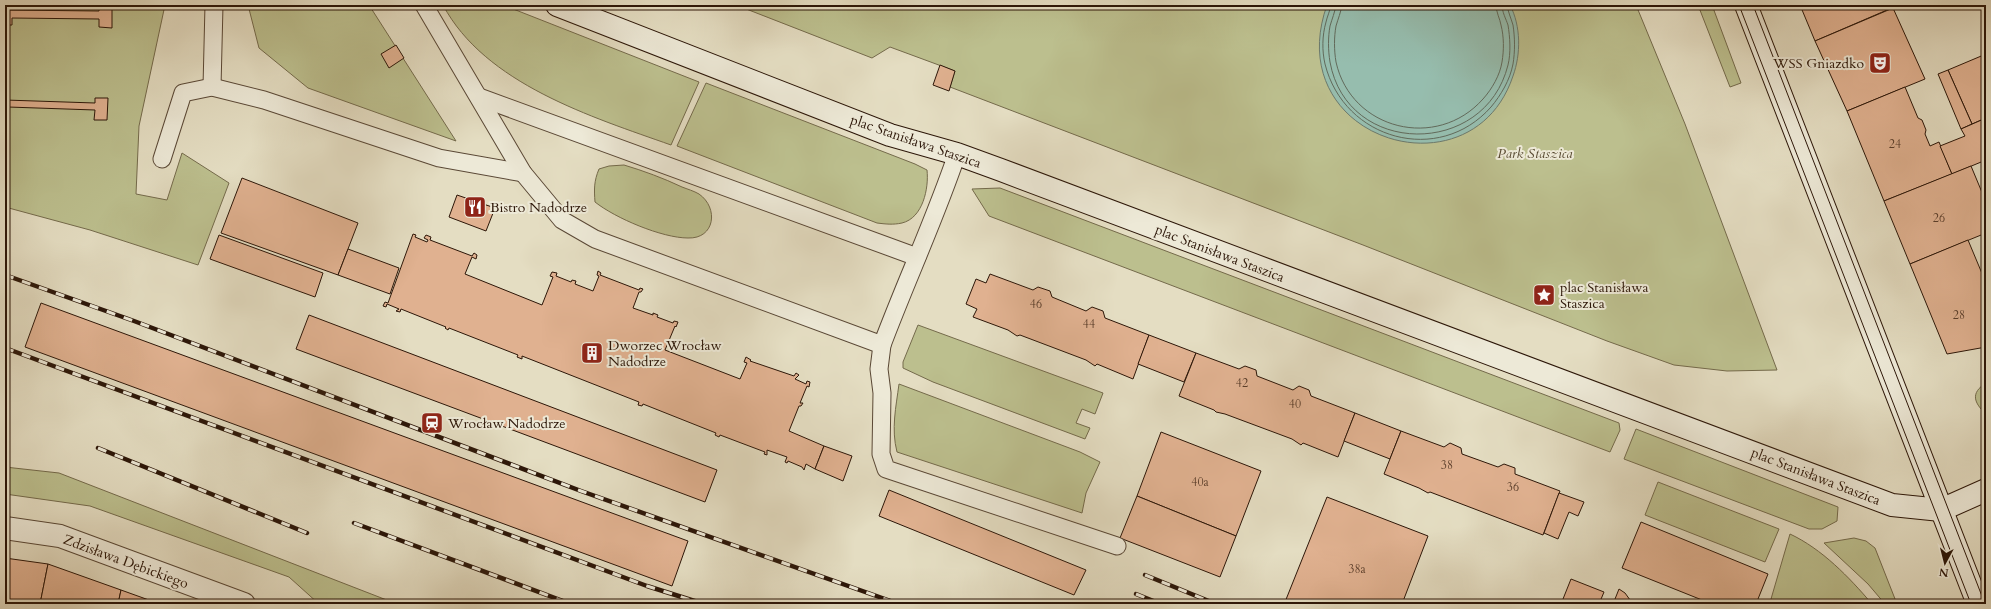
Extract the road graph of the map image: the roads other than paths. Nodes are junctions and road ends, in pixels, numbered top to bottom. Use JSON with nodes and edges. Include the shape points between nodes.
{"nodes":[{"id":1,"x":214,"y":5,"type":"edge"},
{"id":2,"x":424,"y":5,"type":"edge"},
{"id":3,"x":557,"y":5,"type":"edge"},
{"id":4,"x":1746,"y":5,"type":"edge"},
{"id":5,"x":212,"y":87,"type":"junction"},
{"id":6,"x":479,"y":97,"type":"junction"},
{"id":7,"x":957,"y":154,"type":"junction"},
{"id":8,"x":162,"y":159,"type":"dead end"},
{"id":9,"x":522,"y":173,"type":"junction"},
{"id":10,"x":917,"y":257,"type":"junction"},
{"id":11,"x":882,"y":345,"type":"junction"},
{"id":12,"x":1986,"y":490,"type":"edge"},
{"id":13,"x":1942,"y":510,"type":"junction"},
{"id":14,"x":5,"y":528,"type":"edge"},
{"id":15,"x":1117,"y":546,"type":"dead end"},
{"id":16,"x":244,"y":604,"type":"edge"},
{"id":17,"x":1978,"y":604,"type":"edge"}],
"edges":[{"from":1,"to":5,"type":"lane"},
{"from":2,"to":6,"type":"lane"},
{"from":3,"to":7,"type":"street","name":"plac Stanisława Staszica","via":[[890,135]]},
{"from":4,"to":13,"type":"street"},
{"from":5,"to":8,"type":"lane","via":[[183,93]]},
{"from":5,"to":9,"type":"lane","via":[[264,100],[439,158]]},
{"from":6,"to":9,"type":"lane"},
{"from":6,"to":10,"type":"lane"},
{"from":7,"to":10,"type":"lane","via":[[946,189]]},
{"from":7,"to":13,"type":"street","name":"plac Stanisława Staszica","via":[[1892,505]]},
{"from":9,"to":11,"type":"lane","via":[[562,220],[595,239]]},
{"from":10,"to":11,"type":"lane"},
{"from":11,"to":15,"type":"lane","via":[[879,369],[882,393],[881,454],[886,469]]},
{"from":12,"to":13,"type":"street"},
{"from":13,"to":17,"type":"street"},
{"from":14,"to":16,"type":"street","name":"Zdzisława Dębickiego","via":[[60,536]]}]}
